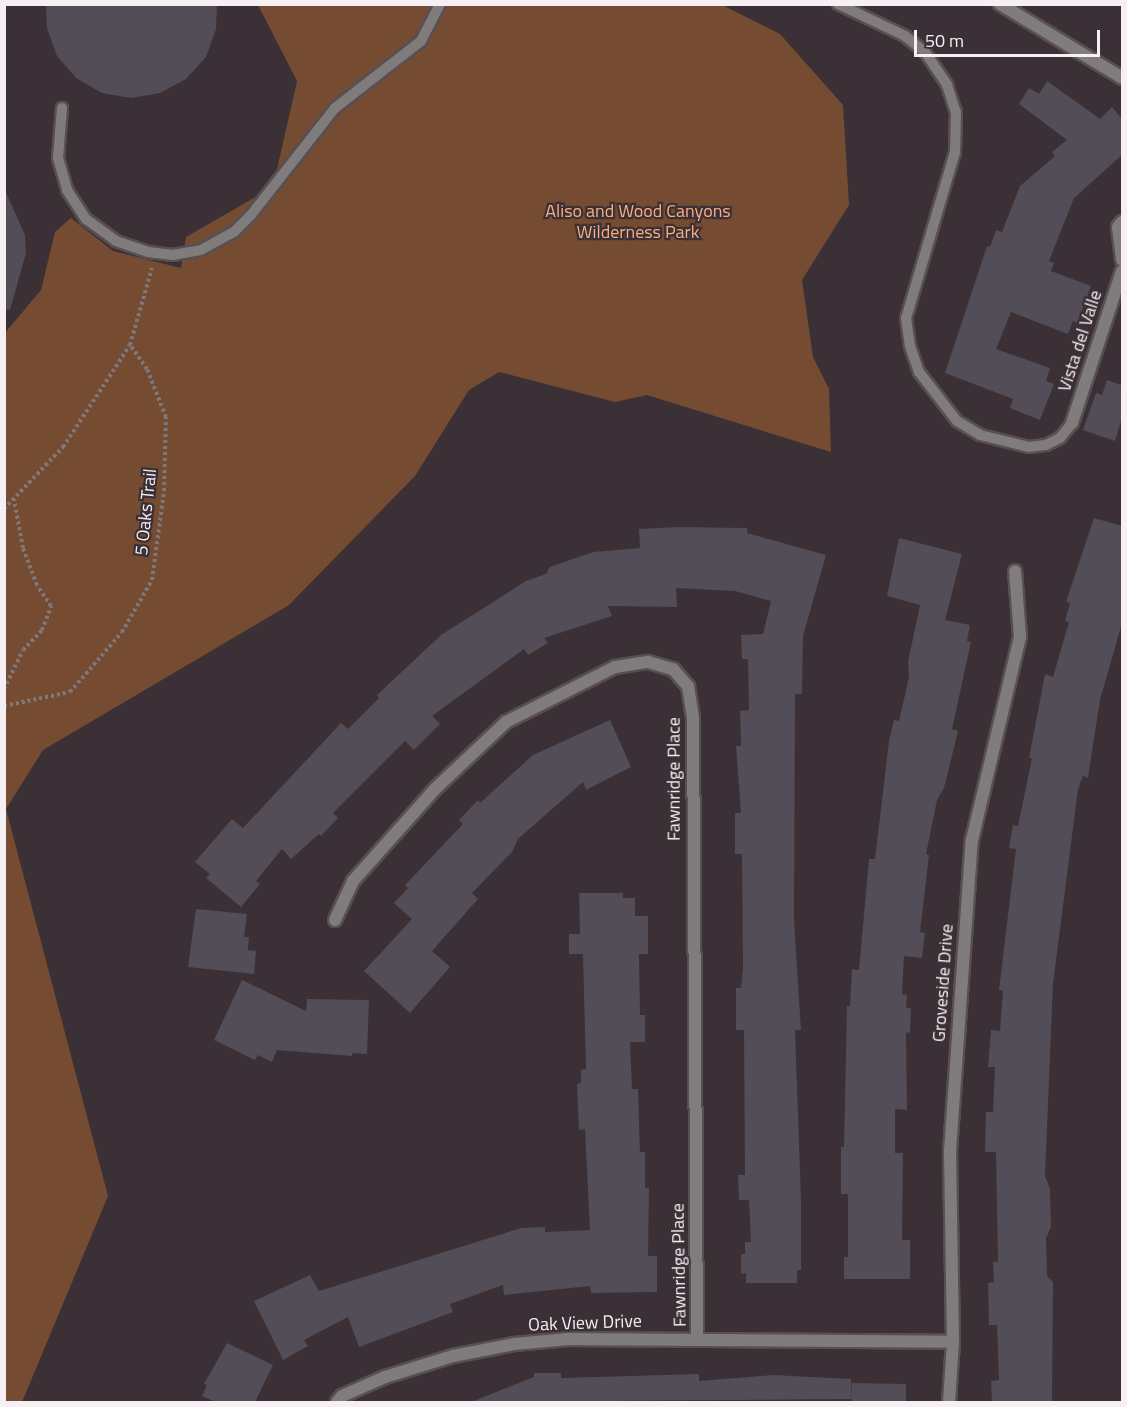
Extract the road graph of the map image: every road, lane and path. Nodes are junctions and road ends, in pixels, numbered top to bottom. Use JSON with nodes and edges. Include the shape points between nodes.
{"nodes":[{"id":1,"x":440,"y":4,"type":"edge"},
{"id":2,"x":838,"y":4,"type":"edge"},
{"id":3,"x":1000,"y":4,"type":"edge"},
{"id":4,"x":1122,"y":78,"type":"edge"},
{"id":5,"x":62,"y":108,"type":"dead end"},
{"id":6,"x":1122,"y":222,"type":"edge"},
{"id":7,"x":156,"y":253,"type":"junction"},
{"id":8,"x":1122,"y":260,"type":"edge"},
{"id":9,"x":1122,"y":271,"type":"edge"},
{"id":10,"x":130,"y":345,"type":"junction"},
{"id":11,"x":1072,"y":423,"type":"joint"},
{"id":12,"x":14,"y":499,"type":"junction"},
{"id":13,"x":4,"y":509,"type":"edge"},
{"id":14,"x":1015,"y":571,"type":"dead end"},
{"id":15,"x":4,"y":689,"type":"edge"},
{"id":16,"x":4,"y":706,"type":"edge"},
{"id":17,"x":335,"y":920,"type":"dead end"},
{"id":18,"x":698,"y":1340,"type":"junction"},
{"id":19,"x":953,"y":1342,"type":"junction"},
{"id":20,"x":337,"y":1402,"type":"edge"},
{"id":21,"x":949,"y":1402,"type":"edge"}],
"edges":[{"from":1,"to":7,"type":"lane","via":[[422,40],[323,120],[234,232],[201,250]]},
{"from":2,"to":11,"type":"lane","via":[[905,36],[925,52],[947,85],[956,112],[955,152],[906,318],[919,372],[957,421],[980,435],[1029,447],[1046,445],[1060,438]]},
{"from":3,"to":4,"type":"street"},
{"from":5,"to":7,"type":"lane","via":[[58,158],[75,206],[98,230],[116,241]]},
{"from":6,"to":8,"type":"street","via":[[1118,227]]},
{"from":7,"to":10,"type":"path"},
{"from":9,"to":11,"type":"street","name":"Vista del Valle"},
{"from":10,"to":12,"type":"path","via":[[63,447]]},
{"from":10,"to":16,"type":"path","name":"5 Oaks Trail","via":[[147,369],[166,417],[164,491],[152,580],[122,632],[70,692]]},
{"from":12,"to":13,"type":"path"},
{"from":12,"to":15,"type":"path","via":[[23,548],[37,585],[51,606],[42,630],[22,650]]},
{"from":14,"to":19,"type":"street","name":"Groveside Drive","via":[[1020,637],[972,840],[950,1151]]},
{"from":17,"to":18,"type":"street","name":"Fawnridge Place","via":[[353,881],[435,789],[506,722],[615,668],[648,662],[673,669],[688,686],[693,717]]},
{"from":18,"to":19,"type":"street","name":"Oak View Drive"},
{"from":18,"to":20,"type":"street","name":"Oak View Drive","via":[[569,1339],[514,1344],[453,1356],[385,1377],[342,1396]]},
{"from":19,"to":21,"type":"street","name":"Groveside Drive"}]}
